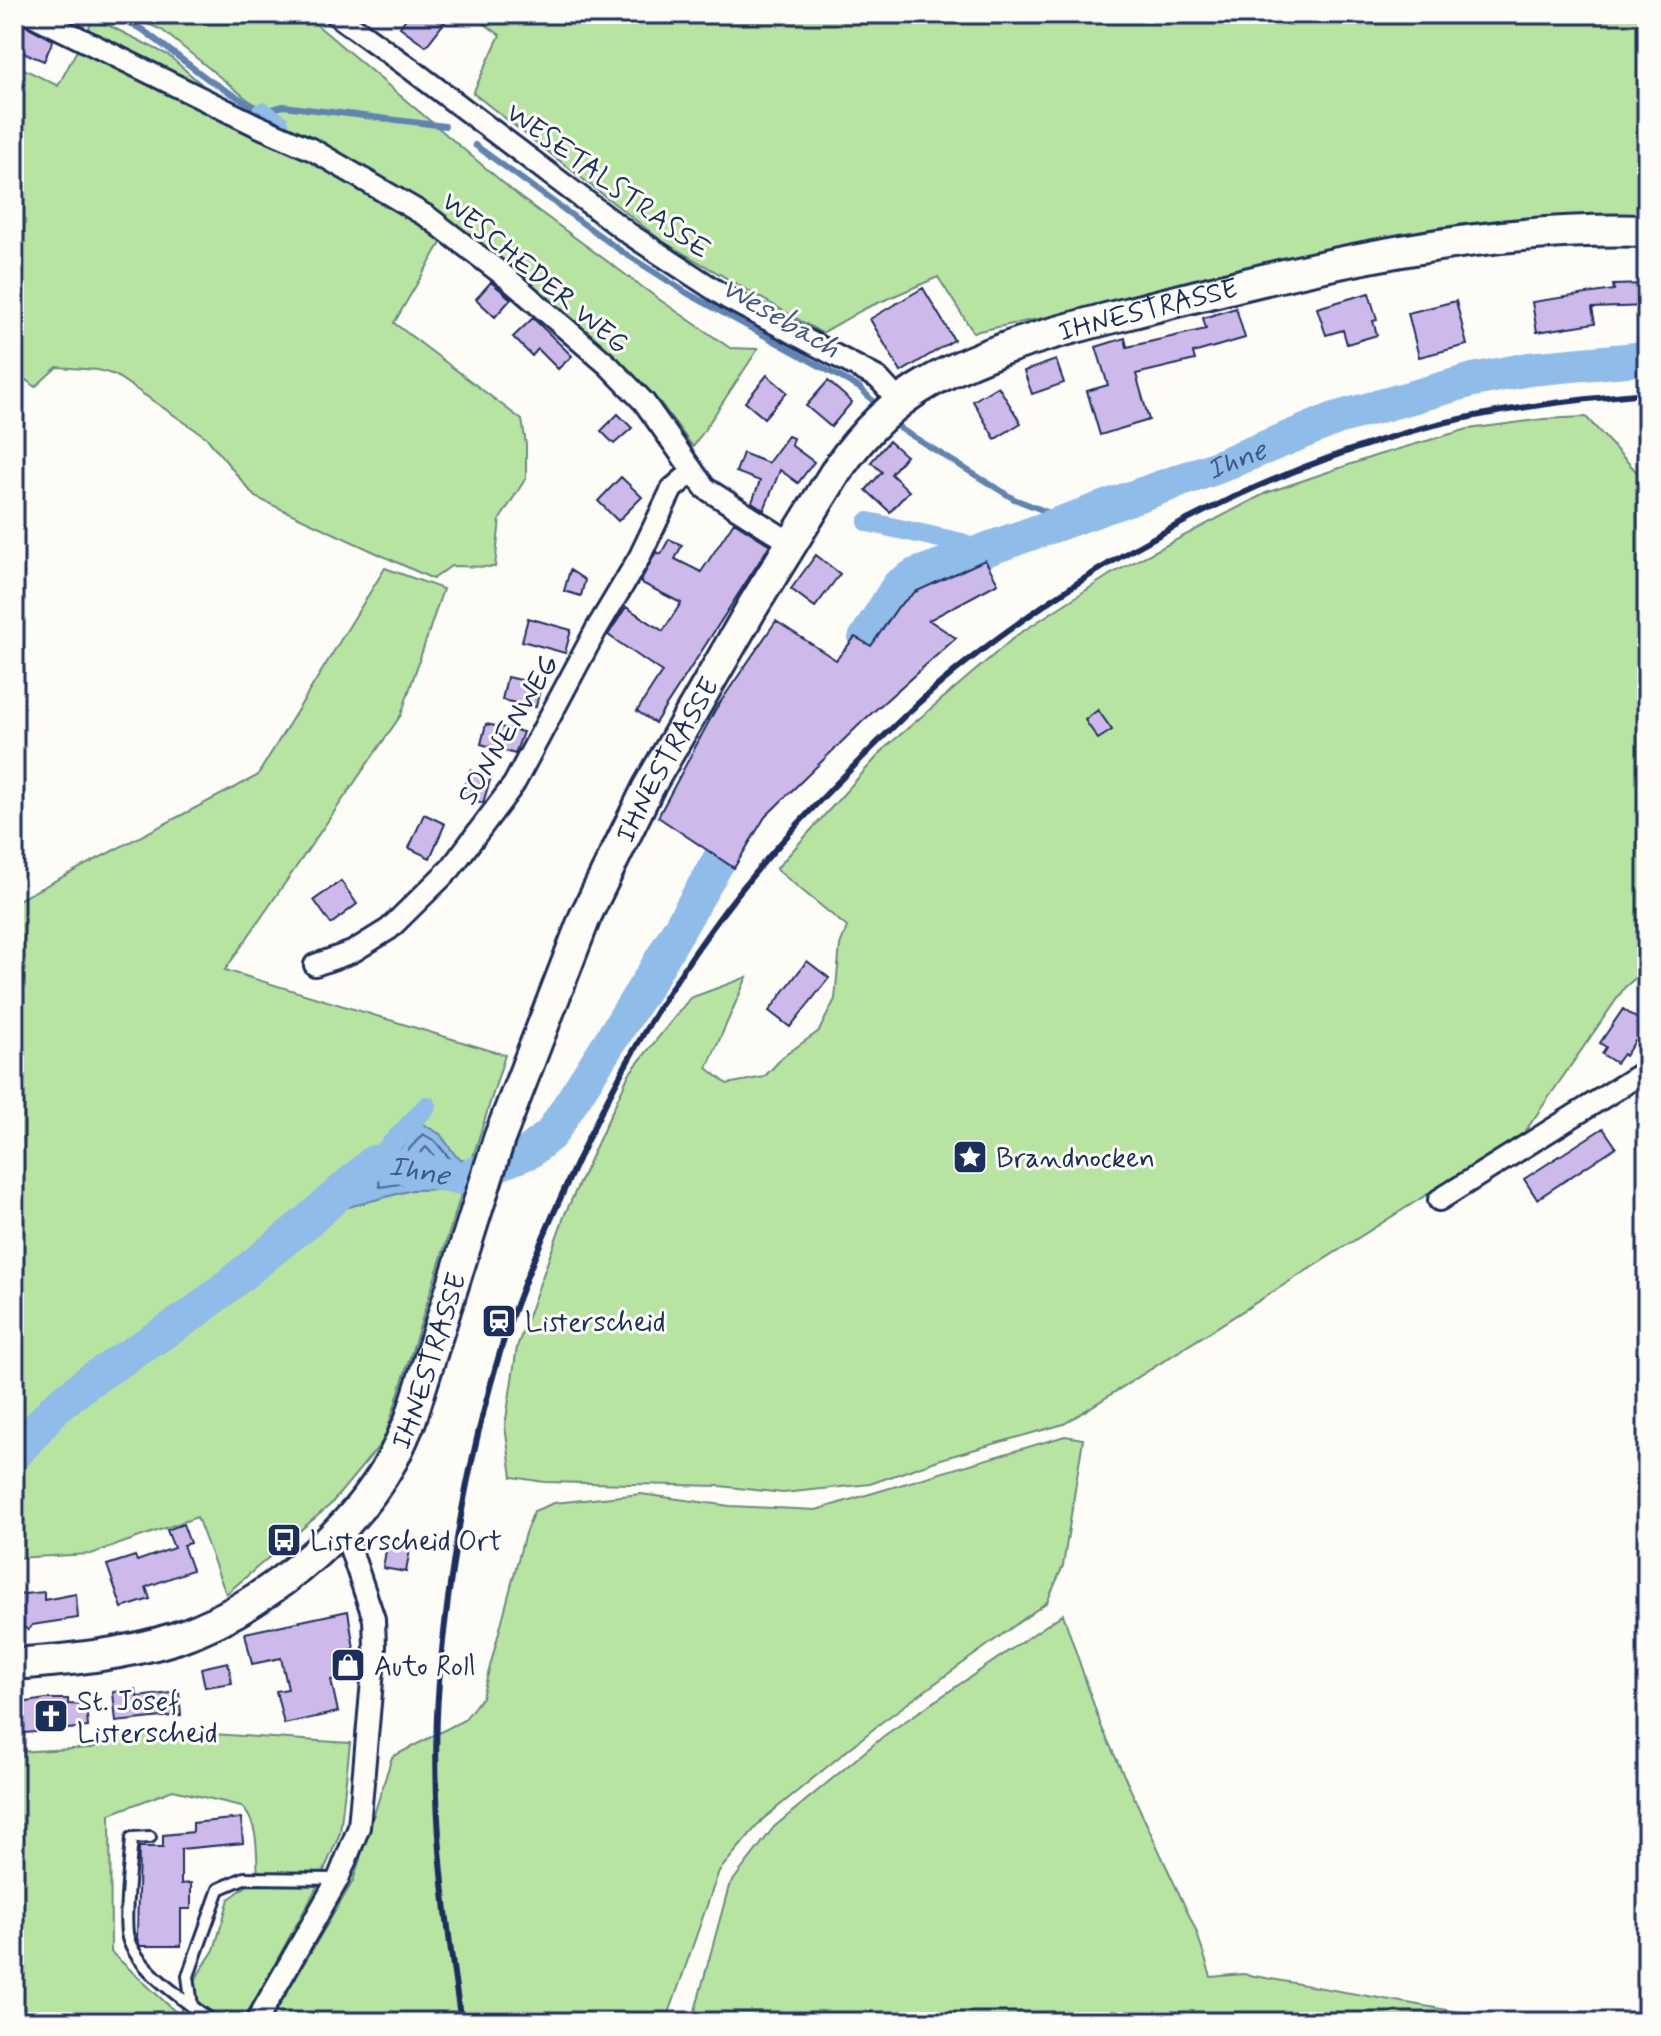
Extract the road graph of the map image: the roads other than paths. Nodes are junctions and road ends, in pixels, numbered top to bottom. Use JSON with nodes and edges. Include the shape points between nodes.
{"nodes":[{"id":1,"x":30,"y":14,"type":"edge"},
{"id":2,"x":335,"y":14,"type":"edge"},
{"id":3,"x":1647,"y":231,"type":"edge"},
{"id":4,"x":891,"y":410,"type":"junction"},
{"id":5,"x":692,"y":472,"type":"junction"},
{"id":6,"x":791,"y":543,"type":"junction"},
{"id":7,"x":315,"y":965,"type":"dead end"},
{"id":8,"x":1647,"y":1070,"type":"edge"},
{"id":9,"x":1439,"y":1200,"type":"dead end"},
{"id":10,"x":343,"y":1527,"type":"junction"},
{"id":11,"x":14,"y":1664,"type":"edge"},
{"id":12,"x":150,"y":1837,"type":"dead end"},
{"id":13,"x":338,"y":1879,"type":"junction"},
{"id":14,"x":192,"y":2006,"type":"junction"},
{"id":15,"x":214,"y":2022,"type":"edge"},
{"id":16,"x":256,"y":2022,"type":"edge"}],
"edges":[{"from":1,"to":5,"type":"street","name":"WESCHEDER WEG","via":[[313,150],[428,217],[608,365],[644,402]]},
{"from":2,"to":4,"type":"street","name":"WESETALSTRASSE","via":[[628,233],[727,298],[878,378]]},
{"from":3,"to":4,"type":"main road","name":"IHNESTRASSE","via":[[1553,231],[1472,239],[1331,264],[1054,332],[952,371]]},
{"from":4,"to":6,"type":"main road","name":"IHNESTRASSE","via":[[851,450]]},
{"from":5,"to":6,"type":"street","name":"WESCHEDER WEG","via":[[705,488]]},
{"from":5,"to":7,"type":"street","name":"SONNENWEG","via":[[672,489],[514,784],[451,868],[389,929],[352,952]]},
{"from":6,"to":10,"type":"main road","name":"IHNESTRASSE","via":[[642,800],[585,917],[499,1139],[410,1421],[392,1459]]},
{"from":8,"to":9,"type":"street"},
{"from":10,"to":11,"type":"main road","name":"IHNESTRASSE","via":[[264,1592],[211,1624],[128,1650]]},
{"from":10,"to":13,"type":"street","via":[[374,1619],[375,1647],[359,1827]]},
{"from":12,"to":14,"type":"lane","via":[[132,1838],[127,1933],[131,1949],[147,1968]]},
{"from":13,"to":14,"type":"lane","via":[[244,1878],[219,1889],[188,1976]]},
{"from":13,"to":16,"type":"street"},
{"from":14,"to":15,"type":"lane"}]}
